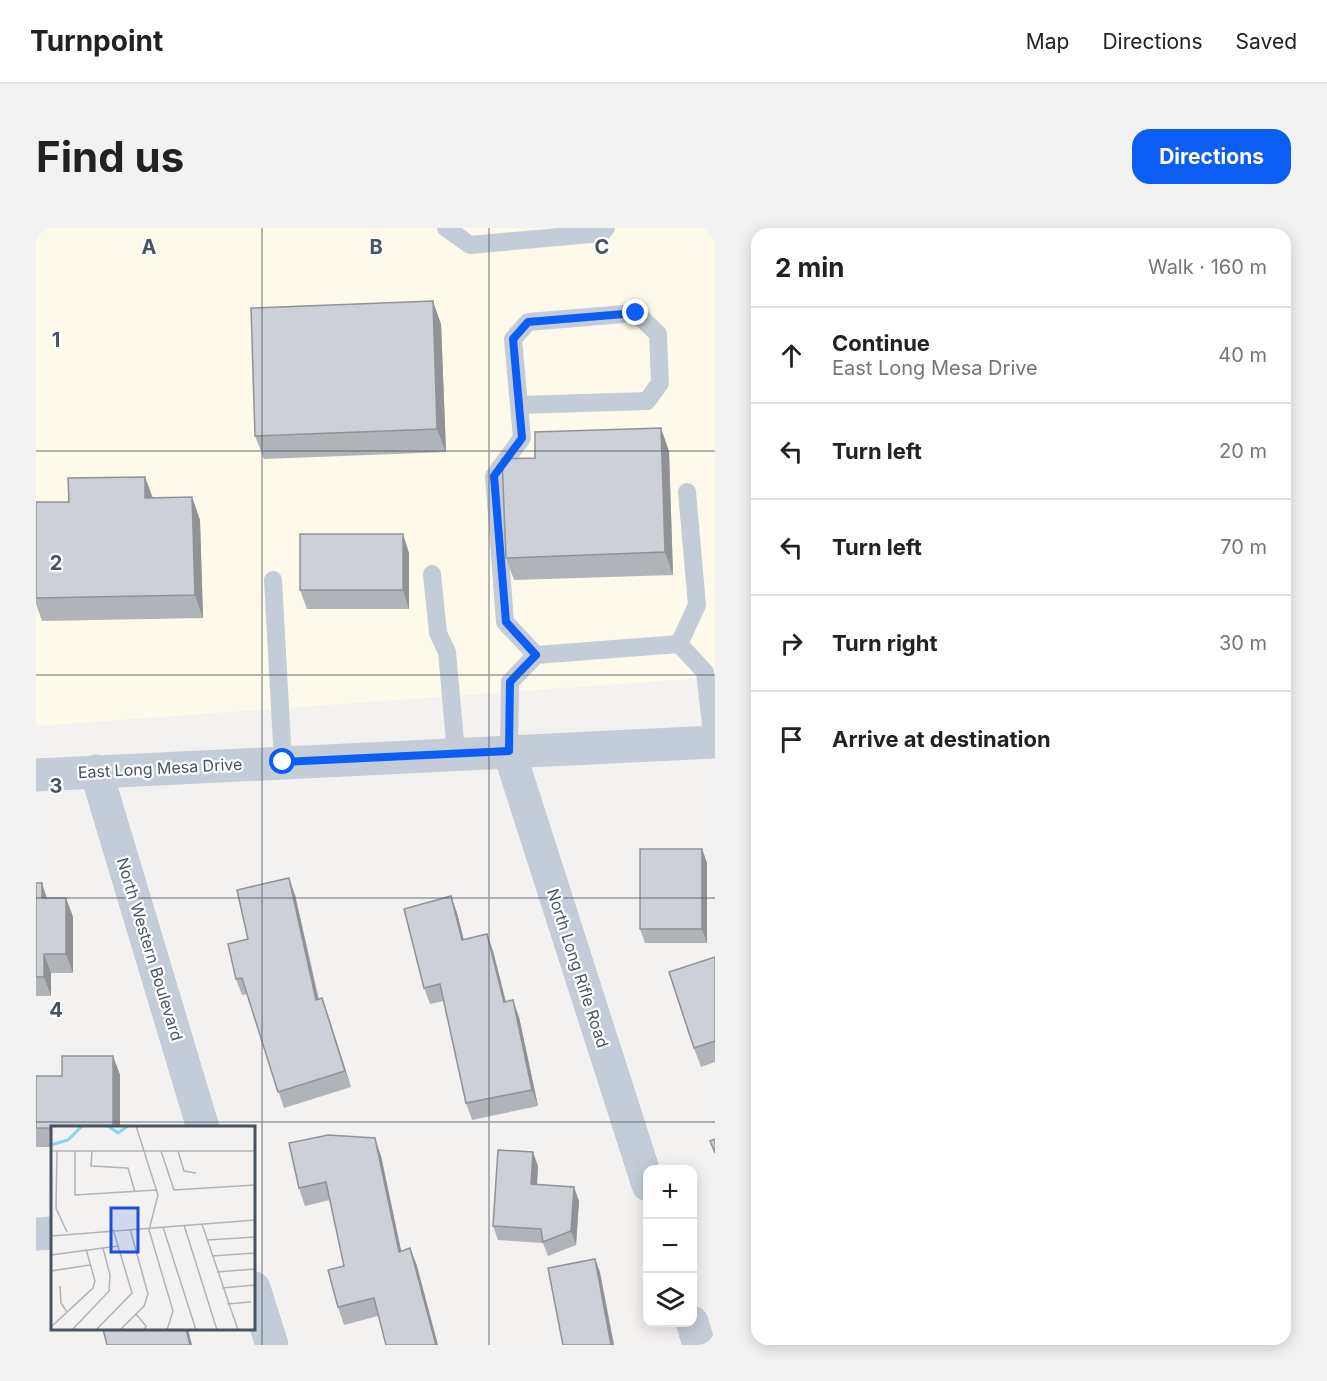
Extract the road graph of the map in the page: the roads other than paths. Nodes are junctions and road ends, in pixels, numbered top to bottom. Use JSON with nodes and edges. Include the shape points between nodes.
{"nodes":[{"id":1,"x":446,"y":228,"type":"edge"},
{"id":2,"x":606,"y":228,"type":"edge"},
{"id":3,"x":519,"y":405,"type":"junction"},
{"id":4,"x":687,"y":492,"type":"dead end"},
{"id":5,"x":432,"y":574,"type":"dead end"},
{"id":6,"x":273,"y":580,"type":"dead end"},
{"id":7,"x":679,"y":644,"type":"junction"},
{"id":8,"x":536,"y":655,"type":"junction"},
{"id":9,"x":714,"y":742,"type":"edge"},
{"id":10,"x":509,"y":751,"type":"junction"},
{"id":11,"x":456,"y":753,"type":"junction"},
{"id":12,"x":283,"y":762,"type":"junction"},
{"id":13,"x":96,"y":771,"type":"junction"},
{"id":14,"x":36,"y":775,"type":"edge"},
{"id":15,"x":202,"y":1126,"type":"edge"},
{"id":16,"x":643,"y":1169,"type":"edge"},
{"id":17,"x":51,"y":1233,"type":"edge"},
{"id":18,"x":36,"y":1234,"type":"edge"},
{"id":19,"x":255,"y":1291,"type":"edge"},
{"id":20,"x":693,"y":1327,"type":"edge"},
{"id":21,"x":272,"y":1345,"type":"edge"},
{"id":22,"x":699,"y":1345,"type":"edge"}],
"edges":[{"from":1,"to":2,"type":"lane","via":[[470,245],[602,233]]},
{"from":3,"to":3,"type":"lane","via":[[513,339],[528,322],[636,313],[658,334],[660,383],[647,401]]},
{"from":3,"to":8,"type":"lane","via":[[522,438],[494,476],[506,622]]},
{"from":4,"to":7,"type":"lane","via":[[697,604]]},
{"from":5,"to":11,"type":"lane","via":[[438,633],[447,652]]},
{"from":6,"to":12,"type":"lane"},
{"from":7,"to":8,"type":"lane"},
{"from":7,"to":9,"type":"lane","via":[[705,672]]},
{"from":8,"to":10,"type":"lane","via":[[510,682]]},
{"from":9,"to":10,"type":"street","name":"East Long Mesa Drive"},
{"from":10,"to":11,"type":"street","name":"East Long Mesa Drive"},
{"from":10,"to":16,"type":"street","name":"North Long Rifle Road"},
{"from":11,"to":12,"type":"street","name":"East Long Mesa Drive"},
{"from":12,"to":13,"type":"street","name":"East Long Mesa Drive"},
{"from":13,"to":14,"type":"street","name":"East Long Mesa Drive"},
{"from":13,"to":15,"type":"street","name":"North Western Boulevard"},
{"from":17,"to":18,"type":"street"},
{"from":19,"to":21,"type":"street"},
{"from":20,"to":22,"type":"street"}]}
